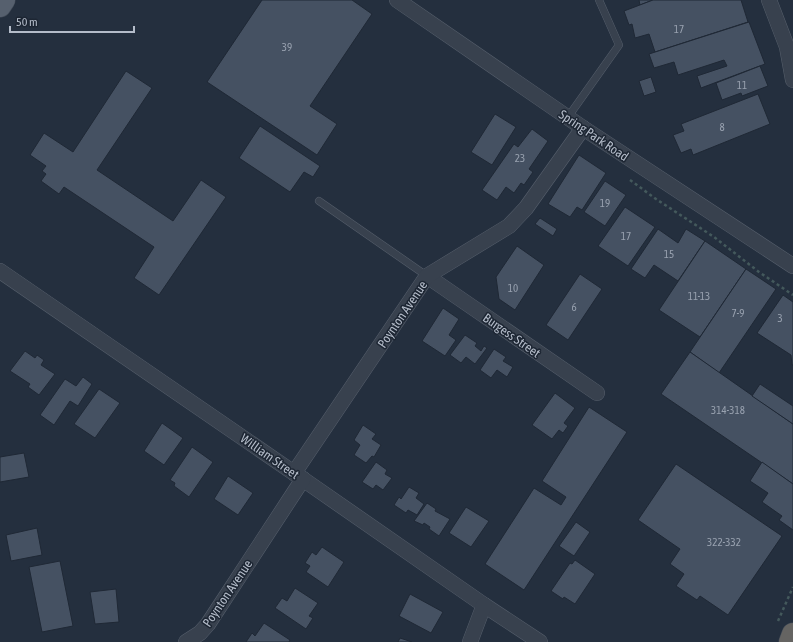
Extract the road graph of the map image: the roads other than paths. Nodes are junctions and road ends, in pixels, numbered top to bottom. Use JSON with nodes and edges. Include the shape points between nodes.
{"nodes":[{"id":1,"x":4,"y":0,"type":"edge"},
{"id":2,"x":397,"y":0,"type":"edge"},
{"id":3,"x":599,"y":0,"type":"edge"},
{"id":4,"x":769,"y":0,"type":"edge"},
{"id":5,"x":0,"y":6,"type":"edge"},
{"id":6,"x":790,"y":46,"type":"edge"},
{"id":7,"x":793,"y":80,"type":"edge"},
{"id":8,"x":568,"y":118,"type":"junction"},
{"id":9,"x":583,"y":128,"type":"junction"},
{"id":10,"x":319,"y":201,"type":"dead end"},
{"id":11,"x":793,"y":266,"type":"edge"},
{"id":12,"x":0,"y":271,"type":"edge"},
{"id":13,"x":427,"y":276,"type":"junction"},
{"id":14,"x":597,"y":393,"type":"dead end"},
{"id":15,"x":299,"y":476,"type":"junction"},
{"id":16,"x":484,"y":605,"type":"junction"},
{"id":17,"x":186,"y":642,"type":"edge"},
{"id":18,"x":470,"y":642,"type":"edge"},
{"id":19,"x":540,"y":642,"type":"edge"}],
"edges":[{"from":1,"to":5,"type":"main road"},
{"from":2,"to":8,"type":"street","name":"Spring Park Road"},
{"from":3,"to":8,"type":"lane","via":[[620,45]]},
{"from":4,"to":6,"type":"street"},
{"from":6,"to":7,"type":"street"},
{"from":8,"to":9,"type":"street","name":"Spring Park Road"},
{"from":9,"to":11,"type":"street","name":"Spring Park Road"},
{"from":9,"to":13,"type":"street","name":"Poynton Avenue","via":[[526,208],[509,226]]},
{"from":10,"to":13,"type":"lane"},
{"from":12,"to":15,"type":"street","name":"William Street"},
{"from":13,"to":14,"type":"street","name":"Burgess Street"},
{"from":13,"to":15,"type":"street","name":"Poynton Avenue"},
{"from":15,"to":16,"type":"street","name":"William Street"},
{"from":15,"to":17,"type":"street","name":"Poynton Avenue","via":[[208,624]]},
{"from":16,"to":18,"type":"street"},
{"from":16,"to":19,"type":"street","name":"William Street"}]}
